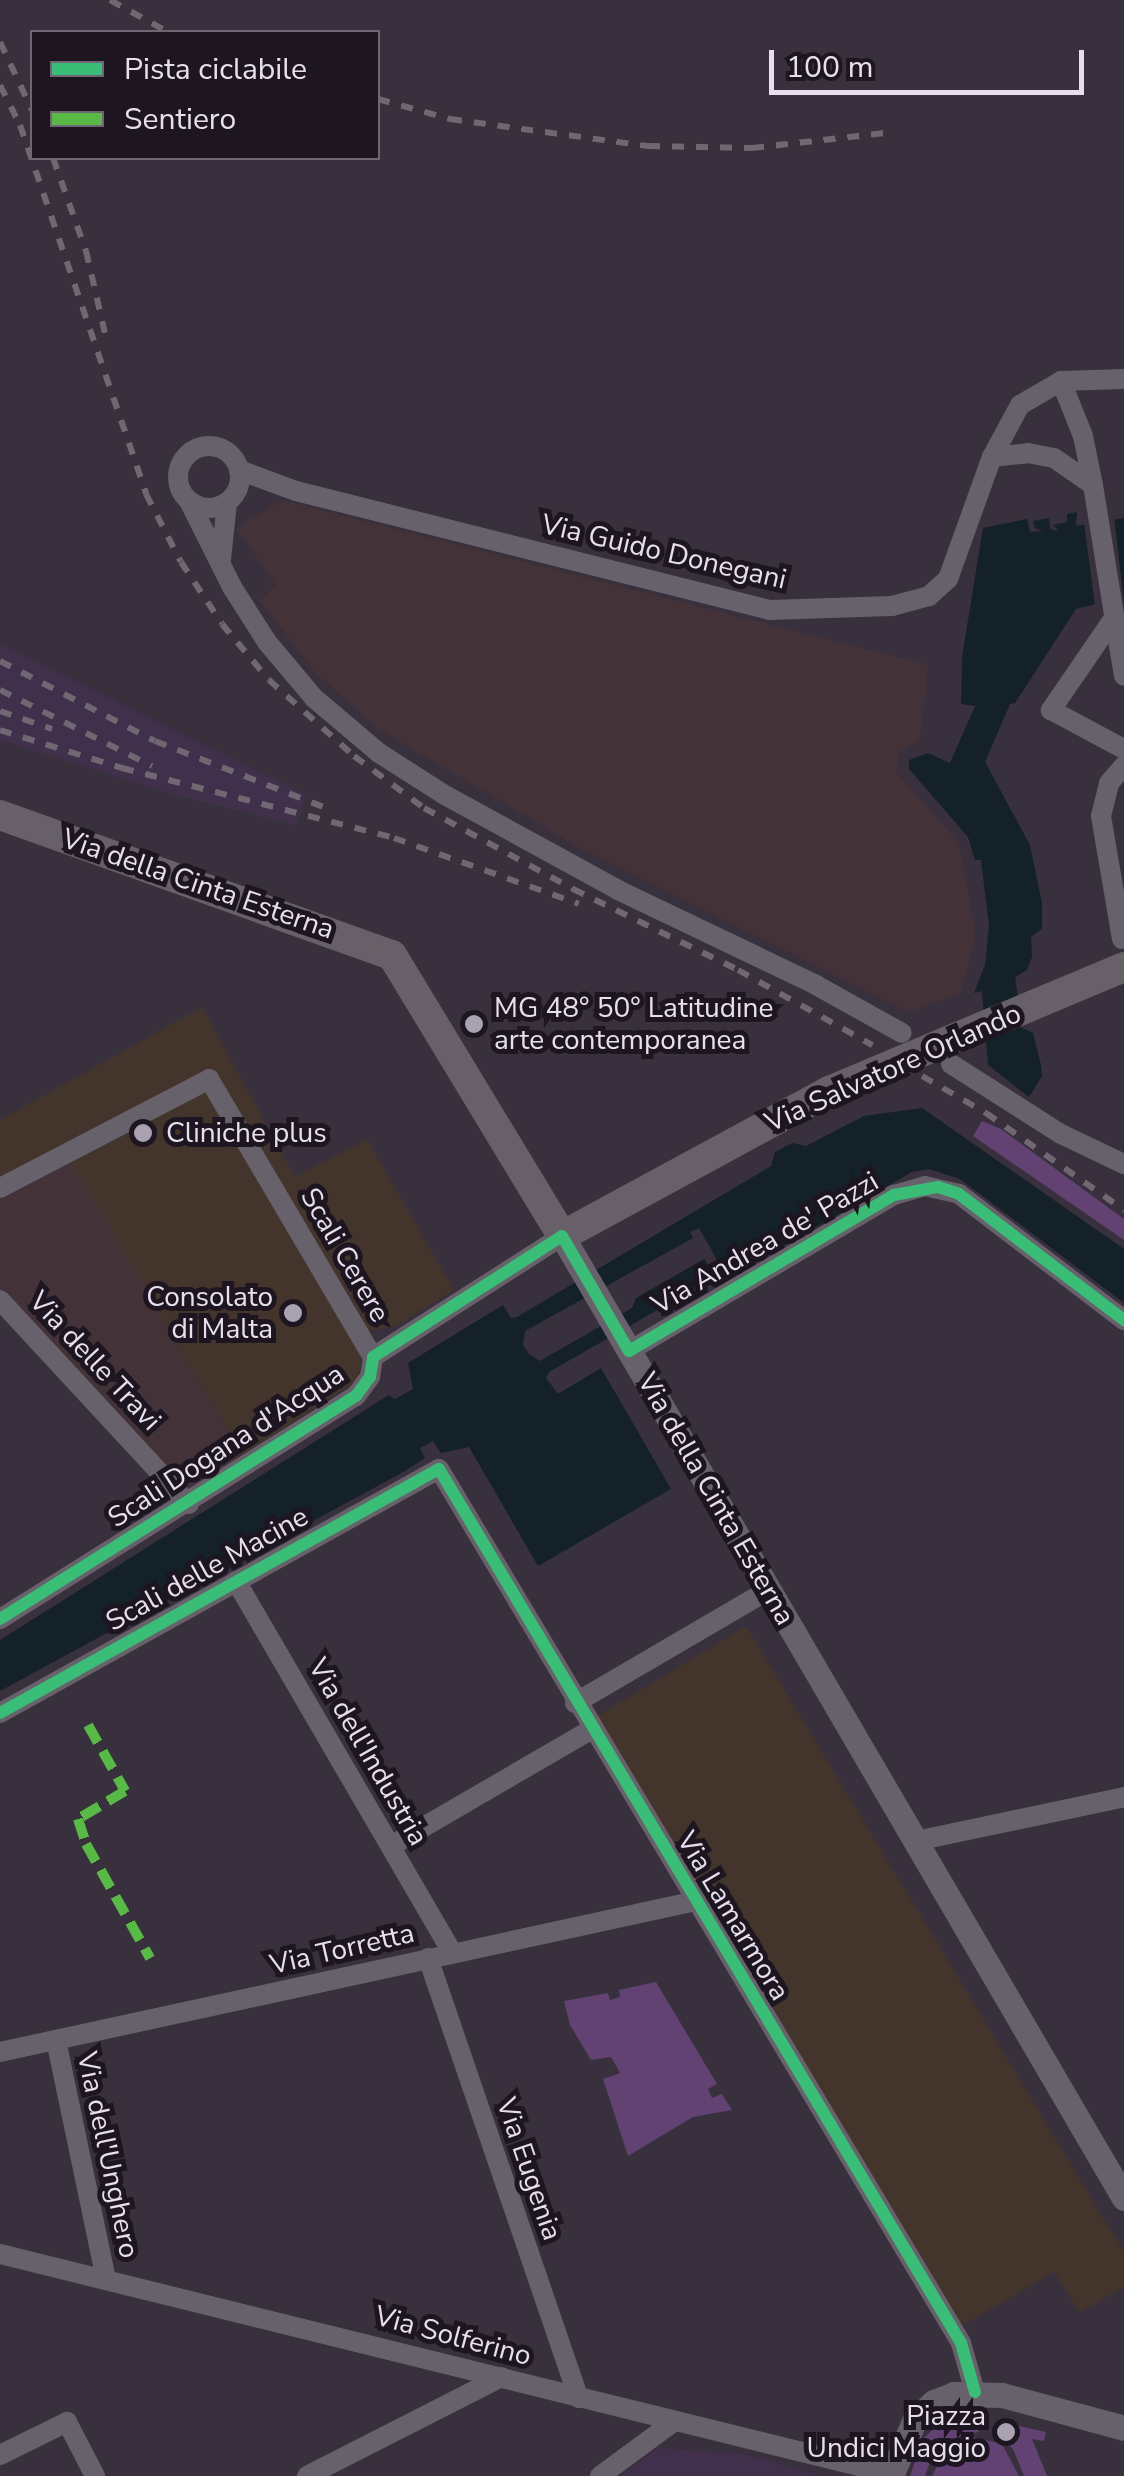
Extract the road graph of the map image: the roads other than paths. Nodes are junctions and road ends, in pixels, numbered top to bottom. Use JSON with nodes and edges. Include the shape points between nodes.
{"nodes":[{"id":1,"x":1124,"y":378,"type":"edge"},
{"id":2,"x":1061,"y":381,"type":"junction"},
{"id":3,"x":992,"y":457,"type":"junction"},
{"id":4,"x":239,"y":470,"type":"junction"},
{"id":5,"x":1093,"y":484,"type":"junction"},
{"id":6,"x":189,"y":501,"type":"junction"},
{"id":7,"x":226,"y":502,"type":"junction"},
{"id":8,"x":222,"y":566,"type":"junction"},
{"id":9,"x":1114,"y":618,"type":"junction"},
{"id":10,"x":1124,"y":676,"type":"edge"},
{"id":11,"x":1124,"y":749,"type":"edge"},
{"id":12,"x":1124,"y":766,"type":"edge"},
{"id":13,"x":0,"y":814,"type":"edge"},
{"id":14,"x":1123,"y":953,"type":"edge"},
{"id":15,"x":902,"y":1033,"type":"dead end"},
{"id":16,"x":950,"y":1064,"type":"dead end"},
{"id":17,"x":1124,"y":1164,"type":"edge"},
{"id":18,"x":0,"y":1188,"type":"edge"},
{"id":19,"x":562,"y":1236,"type":"junction"},
{"id":20,"x":0,"y":1300,"type":"edge"},
{"id":21,"x":1124,"y":1320,"type":"edge"},
{"id":22,"x":630,"y":1351,"type":"junction"},
{"id":23,"x":373,"y":1356,"type":"junction"},
{"id":24,"x":439,"y":1469,"type":"joint"},
{"id":25,"x":190,"y":1504,"type":"junction"},
{"id":26,"x":236,"y":1581,"type":"junction"},
{"id":27,"x":768,"y":1590,"type":"junction"},
{"id":28,"x":0,"y":1619,"type":"edge"},
{"id":29,"x":576,"y":1703,"type":"junction"},
{"id":30,"x":0,"y":1713,"type":"edge"},
{"id":31,"x":592,"y":1729,"type":"junction"},
{"id":32,"x":1124,"y":1796,"type":"edge"},
{"id":33,"x":916,"y":1841,"type":"junction"},
{"id":34,"x":391,"y":1846,"type":"junction"},
{"id":35,"x":696,"y":1900,"type":"junction"},
{"id":36,"x":452,"y":1952,"type":"junction"},
{"id":37,"x":428,"y":1958,"type":"junction"},
{"id":38,"x":56,"y":2040,"type":"junction"},
{"id":39,"x":0,"y":2052,"type":"edge"},
{"id":40,"x":1124,"y":2198,"type":"edge"},
{"id":41,"x":0,"y":2254,"type":"edge"},
{"id":42,"x":106,"y":2280,"type":"junction"},
{"id":43,"x":501,"y":2377,"type":"junction"},
{"id":44,"x":975,"y":2392,"type":"junction"},
{"id":45,"x":579,"y":2398,"type":"junction"},
{"id":46,"x":672,"y":2423,"type":"junction"},
{"id":47,"x":1124,"y":2428,"type":"edge"},
{"id":48,"x":0,"y":2455,"type":"edge"},
{"id":49,"x":891,"y":2475,"type":"edge"},
{"id":50,"x":95,"y":2476,"type":"edge"},
{"id":51,"x":307,"y":2476,"type":"edge"},
{"id":52,"x":600,"y":2476,"type":"edge"}],
"edges":[{"from":1,"to":2,"type":"street"},
{"from":2,"to":3,"type":"street","via":[[1020,405]]},
{"from":2,"to":5,"type":"street","via":[[1078,418]]},
{"from":3,"to":4,"type":"street","name":"Via Guido Donegani","via":[[944,586],[914,601],[858,609],[770,610],[296,491]]},
{"from":3,"to":5,"type":"street","via":[[1054,458]]},
{"from":4,"to":6,"type":"street","via":[[218,448],[189,453],[178,472]]},
{"from":4,"to":7,"type":"street","via":[[238,488]]},
{"from":5,"to":9,"type":"street"},
{"from":6,"to":7,"type":"street","via":[[208,508]]},
{"from":6,"to":8,"type":"street"},
{"from":7,"to":8,"type":"street","via":[[218,547]]},
{"from":8,"to":15,"type":"street","via":[[283,662],[379,753],[618,890]]},
{"from":9,"to":10,"type":"street"},
{"from":9,"to":11,"type":"street","via":[[1050,710]]},
{"from":12,"to":14,"type":"street","via":[[1109,783],[1101,816]]},
{"from":13,"to":19,"type":"main road","name":"Via della Cinta Esterna","via":[[392,955]]},
{"from":14,"to":19,"type":"main road","name":"Via Salvatore Orlando","via":[[789,1111]]},
{"from":16,"to":17,"type":"street","via":[[1061,1134]]},
{"from":18,"to":23,"type":"street","name":"Scali Cerere","via":[[209,1079]]},
{"from":19,"to":22,"type":"street","name":"Via della Cinta Esterna"},
{"from":19,"to":23,"type":"street","name":"Scali Dogana d'Acqua"},
{"from":20,"to":25,"type":"street","name":"Via delle Travi"},
{"from":21,"to":22,"type":"street","name":"Via Andrea de' Pazzi","via":[[959,1194],[925,1186],[894,1194]]},
{"from":22,"to":27,"type":"street","name":"Via della Cinta Esterna"},
{"from":23,"to":25,"type":"street","name":"Scali Dogana d'Acqua","via":[[370,1377],[356,1396]]},
{"from":24,"to":26,"type":"street","name":"Scali delle Macine"},
{"from":24,"to":29,"type":"street","name":"Via Lamarmora"},
{"from":25,"to":28,"type":"street","name":"Scali Dogana d'Acqua"},
{"from":26,"to":30,"type":"street","name":"Scali delle Macine"},
{"from":26,"to":34,"type":"street","name":"Via dell'Industria"},
{"from":27,"to":29,"type":"street"},
{"from":27,"to":33,"type":"street","name":"Via della Cinta Esterna"},
{"from":29,"to":31,"type":"street","name":"Via Lamarmora"},
{"from":31,"to":34,"type":"street"},
{"from":31,"to":35,"type":"street","name":"Via Lamarmora"},
{"from":32,"to":33,"type":"street"},
{"from":33,"to":40,"type":"street","name":"Via della Cinta Esterna"},
{"from":34,"to":36,"type":"street","name":"Via dell'Industria"},
{"from":35,"to":36,"type":"street","name":"Via Torretta"},
{"from":35,"to":44,"type":"street","name":"Via Lamarmora","via":[[961,2342]]},
{"from":36,"to":37,"type":"street","name":"Via Torretta"},
{"from":37,"to":38,"type":"street","name":"Via Torretta"},
{"from":37,"to":45,"type":"street","name":"Via Eugenia"},
{"from":38,"to":39,"type":"street","name":"Via Torretta"},
{"from":38,"to":42,"type":"street","name":"Via dell'Unghero"},
{"from":41,"to":42,"type":"street","name":"Via Solferino"},
{"from":42,"to":43,"type":"street","name":"Via Solferino"},
{"from":43,"to":45,"type":"street","name":"Via Solferino"},
{"from":43,"to":51,"type":"street"},
{"from":44,"to":47,"type":"street"},
{"from":44,"to":49,"type":"street","via":[[926,2408],[902,2440]]},
{"from":45,"to":46,"type":"street","name":"Via Solferino"},
{"from":46,"to":49,"type":"street","name":"Via Solferino"},
{"from":46,"to":52,"type":"street"},
{"from":48,"to":50,"type":"street","via":[[67,2422]]}]}
